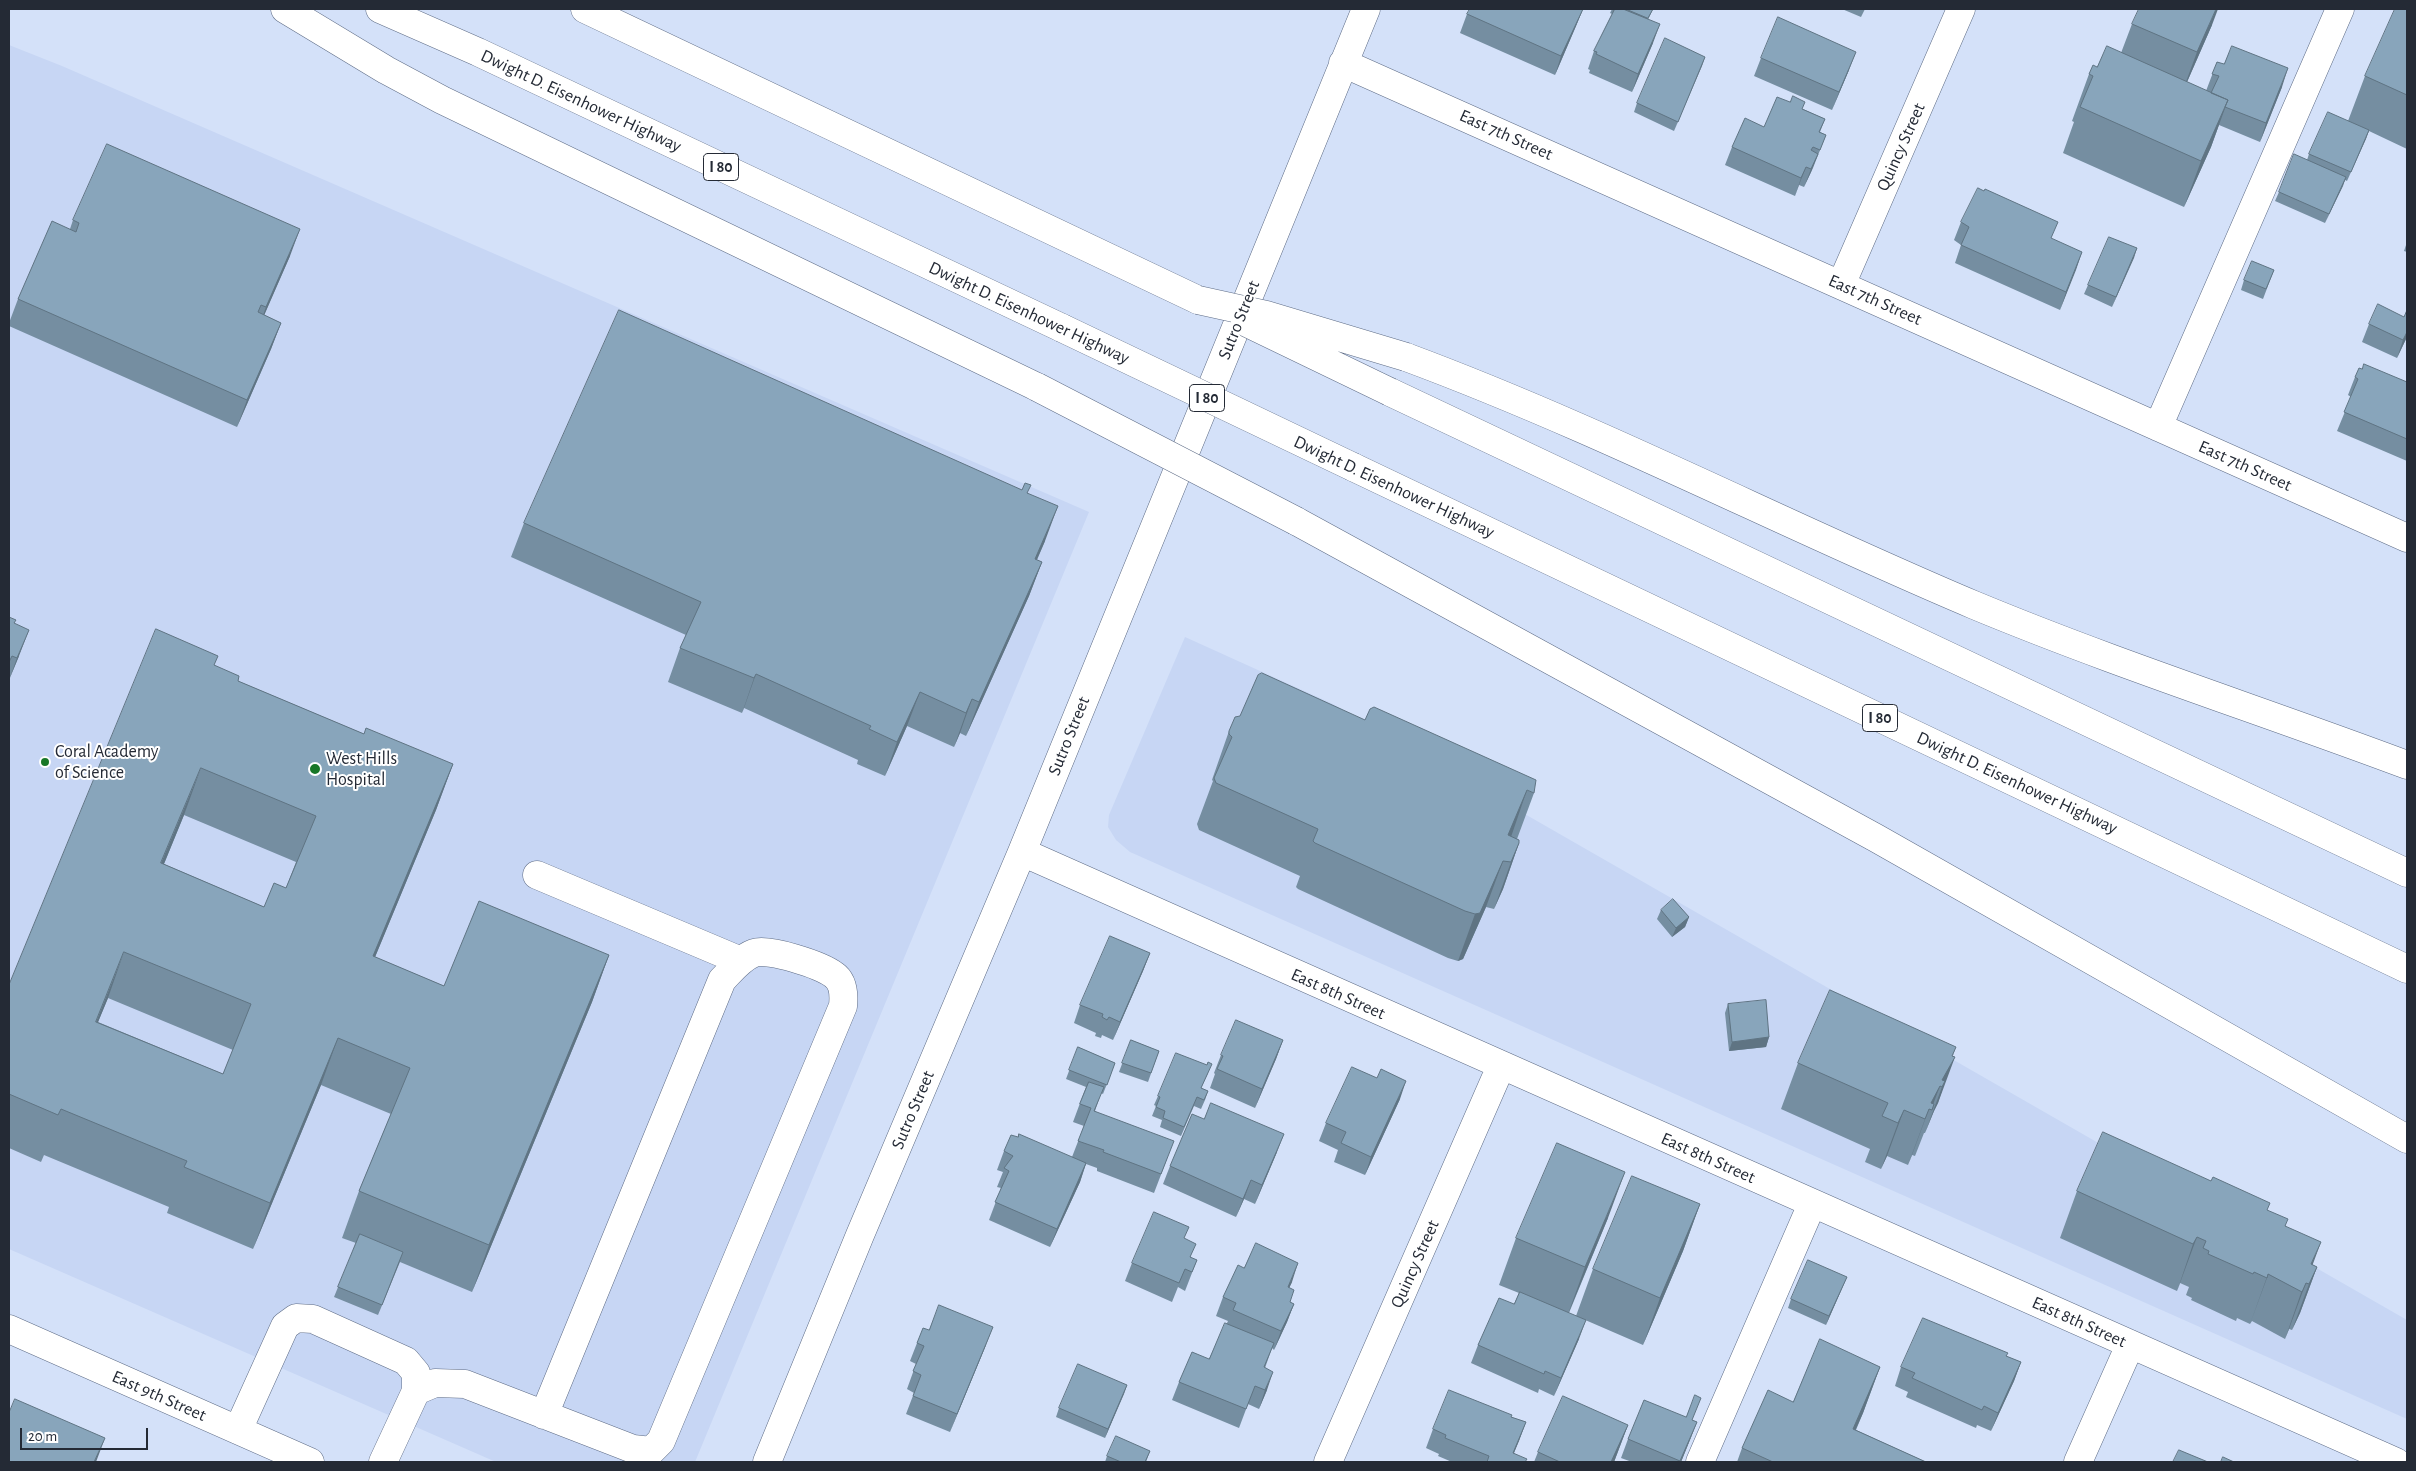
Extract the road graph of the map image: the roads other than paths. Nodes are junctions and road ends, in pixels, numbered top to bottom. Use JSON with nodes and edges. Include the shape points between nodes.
{"nodes":[{"id":1,"x":285,"y":9,"type":"edge"},
{"id":2,"x":380,"y":9,"type":"edge"},
{"id":3,"x":585,"y":9,"type":"edge"},
{"id":4,"x":1366,"y":9,"type":"edge"},
{"id":5,"x":1961,"y":9,"type":"edge"},
{"id":6,"x":2340,"y":9,"type":"edge"},
{"id":7,"x":1343,"y":63,"type":"junction"},
{"id":8,"x":1841,"y":285,"type":"junction"},
{"id":9,"x":1198,"y":300,"type":"junction"},
{"id":10,"x":2158,"y":426,"type":"junction"},
{"id":11,"x":2407,"y":538,"type":"edge"},
{"id":12,"x":2407,"y":765,"type":"edge"},
{"id":13,"x":1022,"y":852,"type":"junction"},
{"id":14,"x":2407,"y":873,"type":"edge"},
{"id":15,"x":537,"y":875,"type":"dead end"},
{"id":16,"x":741,"y":961,"type":"junction"},
{"id":17,"x":2407,"y":969,"type":"edge"},
{"id":18,"x":1502,"y":1066,"type":"junction"},
{"id":19,"x":2407,"y":1139,"type":"edge"},
{"id":20,"x":1812,"y":1204,"type":"junction"},
{"id":21,"x":9,"y":1329,"type":"edge"},
{"id":22,"x":2130,"y":1345,"type":"junction"},
{"id":23,"x":416,"y":1391,"type":"junction"},
{"id":24,"x":544,"y":1415,"type":"junction"},
{"id":25,"x":238,"y":1430,"type":"junction"},
{"id":26,"x":310,"y":1462,"type":"edge"},
{"id":27,"x":383,"y":1462,"type":"edge"},
{"id":28,"x":767,"y":1462,"type":"edge"},
{"id":29,"x":1328,"y":1462,"type":"edge"},
{"id":30,"x":1700,"y":1462,"type":"edge"},
{"id":31,"x":2078,"y":1462,"type":"edge"},
{"id":32,"x":2396,"y":1462,"type":"edge"}],
"edges":[{"from":1,"to":19,"type":"main road","bridge":true,"via":[[442,100],[1037,386],[1296,521],[1885,843]]},
{"from":2,"to":17,"type":"main road","name":"Dwight D. Eisenhower Highway","number":"I 80","bridge":true,"via":[[1062,328]]},
{"from":3,"to":9,"type":"main road"},
{"from":4,"to":7,"type":"main road","name":"Sutro Street"},
{"from":5,"to":8,"type":"main road","name":"Quincy Street"},
{"from":6,"to":10,"type":"main road"},
{"from":7,"to":8,"type":"main road","name":"East 7th Street"},
{"from":7,"to":13,"type":"main road","name":"Sutro Street"},
{"from":8,"to":10,"type":"main road","name":"East 7th Street"},
{"from":9,"to":12,"type":"main road","bridge":true,"via":[[1295,323],[1481,384],[1990,611]]},
{"from":9,"to":14,"type":"main road","bridge":true},
{"from":10,"to":11,"type":"main road","name":"East 7th Street"},
{"from":13,"to":18,"type":"main road","name":"East 8th Street"},
{"from":13,"to":28,"type":"main road","name":"Sutro Street"},
{"from":15,"to":16,"type":"main road"},
{"from":16,"to":24,"type":"main road","via":[[722,980]]},
{"from":16,"to":24,"type":"main road","via":[[755,952],[781,953],[835,975],[844,990],[843,1006],[662,1441],[650,1451],[633,1449]]},
{"from":18,"to":20,"type":"main road","name":"East 8th Street"},
{"from":18,"to":29,"type":"main road","name":"Quincy Street"},
{"from":20,"to":22,"type":"main road","name":"East 8th Street"},
{"from":20,"to":30,"type":"main road"},
{"from":21,"to":25,"type":"main road","name":"East 9th Street"},
{"from":22,"to":31,"type":"main road"},
{"from":22,"to":32,"type":"main road","name":"East 8th Street"},
{"from":23,"to":24,"type":"main road","via":[[435,1382],[465,1384]]},
{"from":23,"to":25,"type":"main road","via":[[416,1373],[406,1361],[313,1320],[296,1318],[285,1326]]},
{"from":23,"to":27,"type":"main road"},
{"from":25,"to":26,"type":"main road","name":"East 9th Street"}]}
